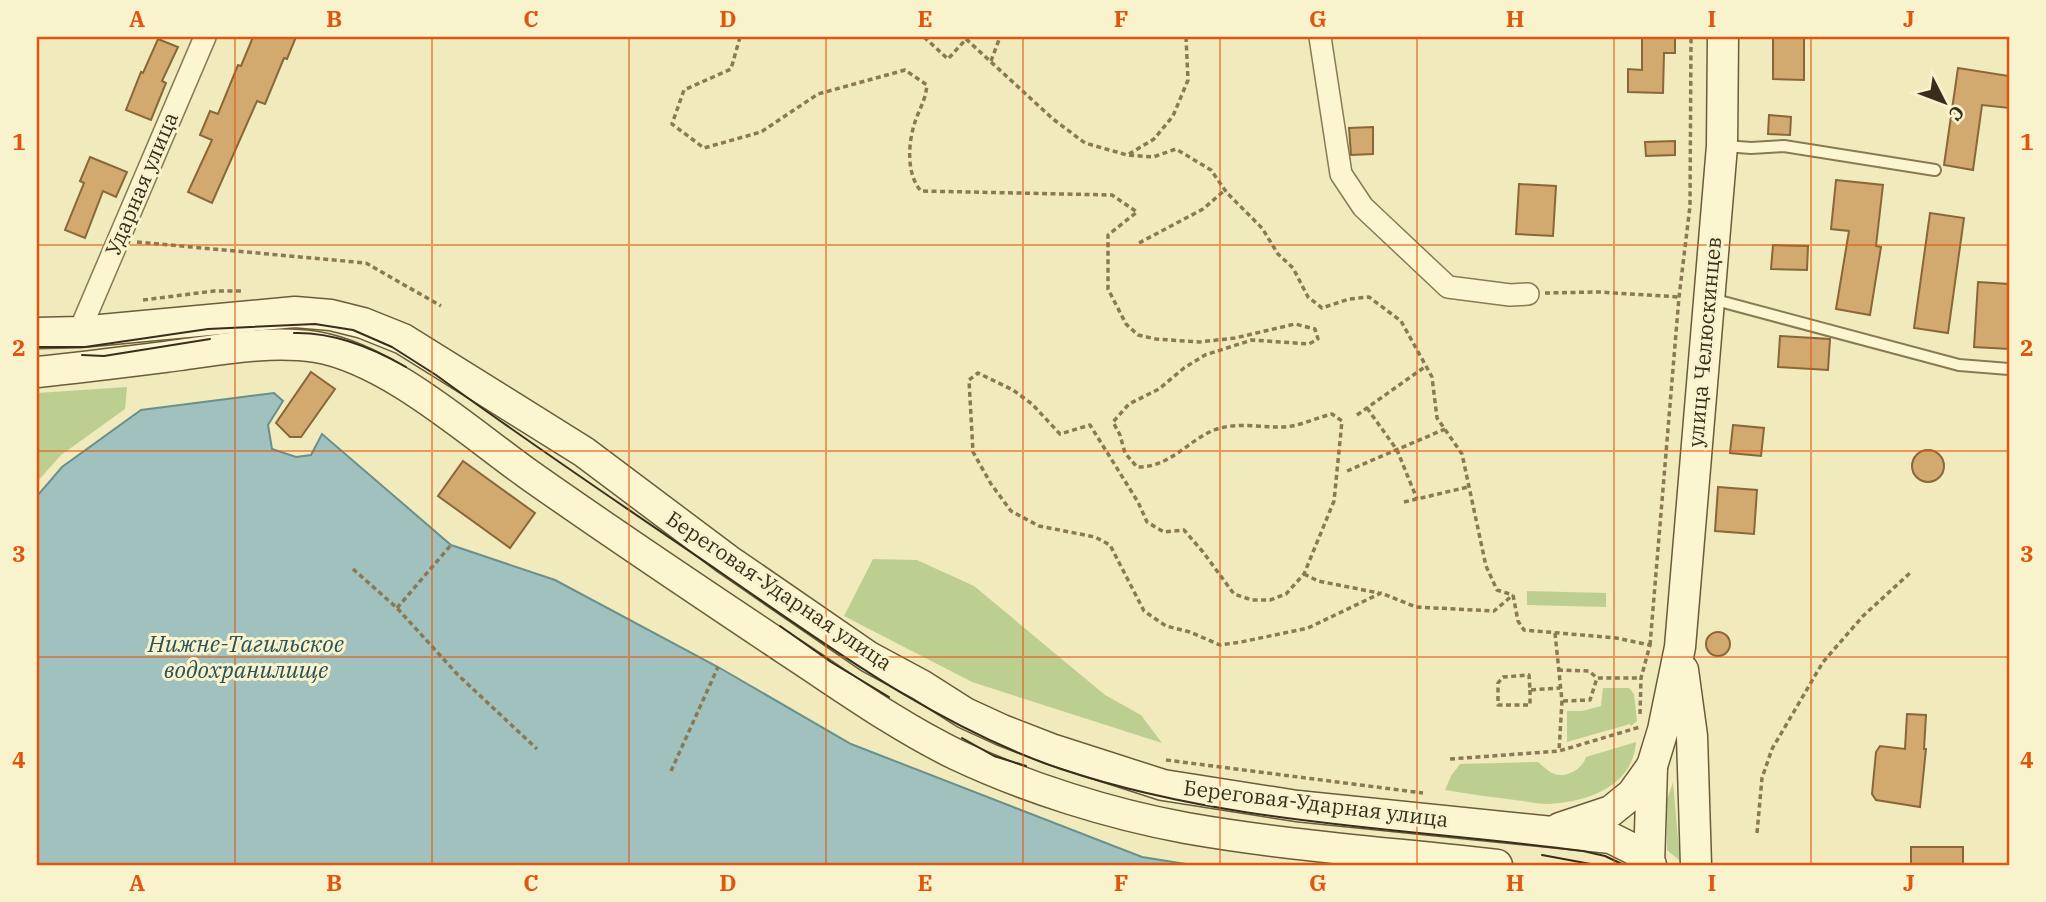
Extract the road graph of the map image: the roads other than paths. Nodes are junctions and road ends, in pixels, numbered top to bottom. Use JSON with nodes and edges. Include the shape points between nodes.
{"nodes":[{"id":1,"x":205,"y":37,"type":"edge"},
{"id":2,"x":1320,"y":37,"type":"edge"},
{"id":3,"x":1723,"y":37,"type":"edge"},
{"id":4,"x":1723,"y":146,"type":"junction"},
{"id":5,"x":1935,"y":170,"type":"dead end"},
{"id":6,"x":1528,"y":294,"type":"road end"},
{"id":7,"x":1709,"y":298,"type":"junction"},
{"id":8,"x":79,"y":332,"type":"junction"},
{"id":9,"x":37,"y":333,"type":"edge"},
{"id":10,"x":2009,"y":369,"type":"edge"},
{"id":11,"x":37,"y":372,"type":"edge"},
{"id":12,"x":1680,"y":647,"type":"junction"},
{"id":13,"x":1652,"y":766,"type":"junction"},
{"id":14,"x":1551,"y":831,"type":"junction"},
{"id":15,"x":1649,"y":864,"type":"edge"},
{"id":16,"x":1497,"y":865,"type":"edge"},
{"id":17,"x":1696,"y":865,"type":"edge"}],
"edges":[{"from":1,"to":8,"type":"street","name":"Ударная улица"},
{"from":2,"to":6,"type":"street","via":[[1341,174],[1363,207],[1448,287]]},
{"from":3,"to":4,"type":"main road","name":"улица Челюскинцев"},
{"from":4,"to":5,"type":"lane","via":[[1784,146]]},
{"from":4,"to":7,"type":"main road","name":"улица Челюскинцев"},
{"from":7,"to":10,"type":"lane","via":[[1959,365]]},
{"from":7,"to":12,"type":"main road","name":"улица Челюскинцев"},
{"from":8,"to":9,"type":"main road","name":"Береговая-Ударная улица"},
{"from":8,"to":14,"type":"main road","name":"Береговая-Ударная улица","via":[[296,312],[363,323],[403,339],[584,452],[728,560],[869,657],[1002,730],[1163,785],[1297,806]]},
{"from":11,"to":16,"type":"main road","name":"Береговая-Ударная улица","via":[[221,349],[318,347],[408,386],[746,623],[956,755],[1068,798],[1184,828]]},
{"from":12,"to":13,"type":"main road","name":"улица Челюскинцев","via":[[1648,732]]},
{"from":12,"to":17,"type":"main road","name":"улица Челюскинцев","via":[[1692,736]]},
{"from":13,"to":14,"type":"main road","name":"Береговая-Ударная улица","via":[[1632,794],[1611,811]]},
{"from":13,"to":15,"type":"main road","name":"улица Челюскинцев"},
{"from":14,"to":15,"type":"main road","name":"Береговая-Ударная улица","via":[[1611,838]]}]}
